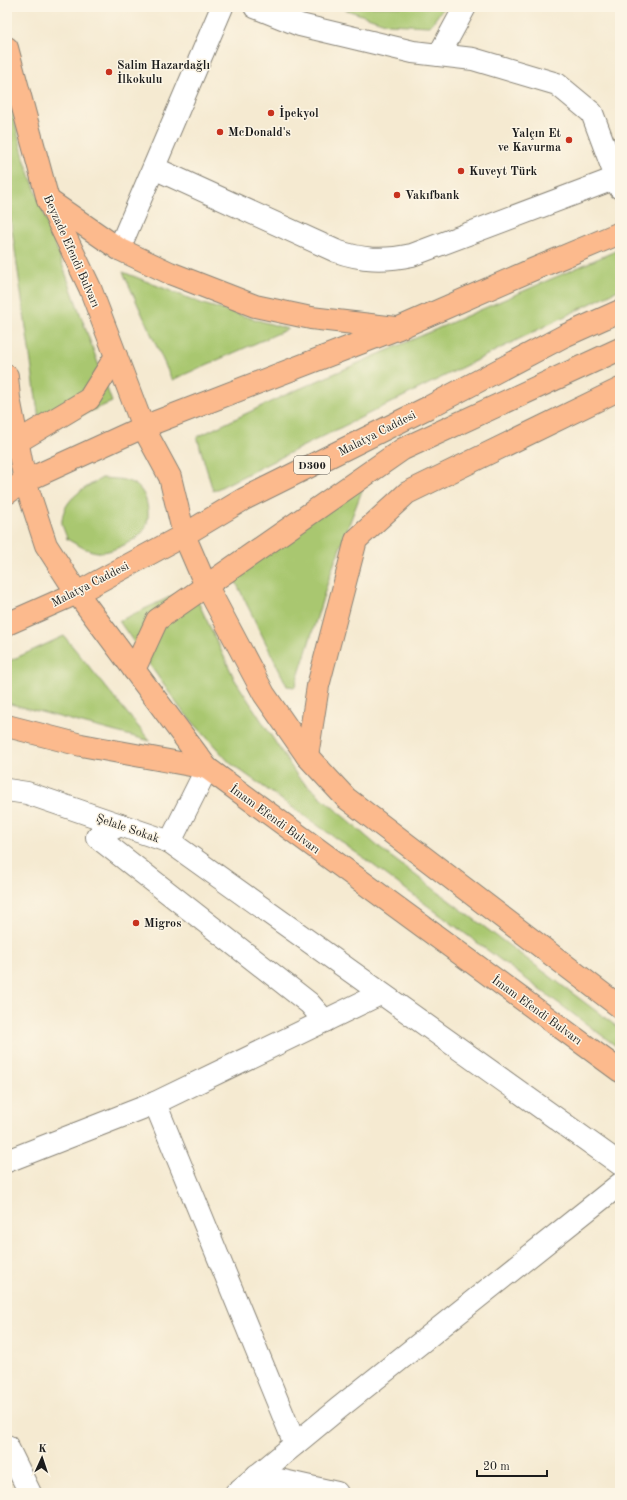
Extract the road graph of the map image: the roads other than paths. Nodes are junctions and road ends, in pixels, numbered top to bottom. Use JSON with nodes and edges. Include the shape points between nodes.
{"nodes":[{"id":1,"x":222,"y":7,"type":"edge"},
{"id":2,"x":255,"y":7,"type":"edge"},
{"id":3,"x":465,"y":7,"type":"edge"},
{"id":4,"x":7,"y":48,"type":"edge"},
{"id":5,"x":439,"y":54,"type":"junction"},
{"id":6,"x":613,"y":146,"type":"edge"},
{"id":7,"x":154,"y":168,"type":"junction"},
{"id":8,"x":618,"y":183,"type":"edge"},
{"id":9,"x":48,"y":200,"type":"junction"},
{"id":10,"x":620,"y":233,"type":"edge"},
{"id":11,"x":119,"y":249,"type":"junction"},
{"id":12,"x":620,"y":311,"type":"edge"},
{"id":13,"x":399,"y":328,"type":"junction"},
{"id":14,"x":620,"y":349,"type":"edge"},
{"id":15,"x":116,"y":356,"type":"junction"},
{"id":16,"x":7,"y":376,"type":"edge"},
{"id":17,"x":620,"y":389,"type":"edge"},
{"id":18,"x":143,"y":427,"type":"junction"},
{"id":19,"x":12,"y":445,"type":"edge"},
{"id":20,"x":25,"y":482,"type":"junction"},
{"id":21,"x":7,"y":493,"type":"edge"},
{"id":22,"x":184,"y":535,"type":"junction"},
{"id":23,"x":206,"y":585,"type":"junction"},
{"id":24,"x":77,"y":593,"type":"junction"},
{"id":25,"x":7,"y":624,"type":"edge"},
{"id":26,"x":134,"y":670,"type":"junction"},
{"id":27,"x":7,"y":726,"type":"edge"},
{"id":28,"x":307,"y":756,"type":"junction"},
{"id":29,"x":207,"y":768,"type":"junction"},
{"id":30,"x":7,"y":790,"type":"edge"},
{"id":31,"x":120,"y":825,"type":"junction"},
{"id":32,"x":170,"y":842,"type":"junction"},
{"id":33,"x":380,"y":994,"type":"junction"},
{"id":34,"x":620,"y":1007,"type":"edge"},
{"id":35,"x":324,"y":1021,"type":"junction"},
{"id":36,"x":620,"y":1071,"type":"edge"},
{"id":37,"x":155,"y":1103,"type":"junction"},
{"id":38,"x":7,"y":1161,"type":"edge"},
{"id":39,"x":620,"y":1164,"type":"edge"},
{"id":40,"x":620,"y":1184,"type":"edge"},
{"id":41,"x":295,"y":1444,"type":"junction"},
{"id":42,"x":7,"y":1446,"type":"edge"},
{"id":43,"x":257,"y":1484,"type":"edge"},
{"id":44,"x":30,"y":1493,"type":"edge"},
{"id":45,"x":236,"y":1493,"type":"edge"},
{"id":46,"x":337,"y":1493,"type":"edge"}],
"edges":[{"from":1,"to":7,"type":"street"},
{"from":2,"to":5,"type":"street","via":[[300,25],[413,52]]},
{"from":3,"to":5,"type":"street"},
{"from":4,"to":9,"type":"main road","name":"Beyzade Efendi Bulvarı"},
{"from":5,"to":6,"type":"street","via":[[473,59],[557,84],[592,113]]},
{"from":6,"to":8,"type":"street"},
{"from":7,"to":8,"type":"street","via":[[336,251],[374,260],[412,255]]},
{"from":7,"to":11,"type":"street"},
{"from":9,"to":11,"type":"main road"},
{"from":9,"to":15,"type":"main road","name":"Beyzade Efendi Bulvarı","via":[[90,288]]},
{"from":10,"to":13,"type":"main road"},
{"from":11,"to":13,"type":"main road","via":[[170,273],[255,306],[311,318]]},
{"from":12,"to":22,"type":"main road","name":"Malatya Caddesi","number":"D300","via":[[564,336],[244,499]]},
{"from":13,"to":18,"type":"main road"},
{"from":14,"to":23,"type":"main road","via":[[403,449]]},
{"from":15,"to":18,"type":"main road","name":"Beyzade Efendi Bulvarı"},
{"from":15,"to":19,"type":"main road","via":[[89,399]]},
{"from":16,"to":19,"type":"main road"},
{"from":17,"to":28,"type":"main road","via":[[407,493],[356,540],[318,686]]},
{"from":18,"to":20,"type":"main road"},
{"from":18,"to":22,"type":"main road","via":[[170,477]]},
{"from":19,"to":20,"type":"main road"},
{"from":20,"to":21,"type":"main road"},
{"from":20,"to":24,"type":"main road","name":"İmam Efendi Bulvarı","via":[[46,545]]},
{"from":22,"to":23,"type":"main road"},
{"from":22,"to":24,"type":"main road","name":"Malatya Caddesi","number":"D300"},
{"from":23,"to":26,"type":"main road","via":[[156,620]]},
{"from":23,"to":28,"type":"main road","via":[[264,694]]},
{"from":24,"to":25,"type":"main road","name":"Malatya Caddesi","number":"D300"},
{"from":24,"to":26,"type":"main road","name":"İmam Efendi Bulvarı"},
{"from":26,"to":29,"type":"main road","name":"İmam Efendi Bulvarı"},
{"from":27,"to":29,"type":"main road","via":[[81,745]]},
{"from":28,"to":34,"type":"main road","via":[[346,798]]},
{"from":29,"to":32,"type":"street","name":"Şelale Sokak"},
{"from":29,"to":36,"type":"main road","name":"İmam Efendi Bulvarı"},
{"from":30,"to":31,"type":"street","name":"Şelale Sokak","via":[[27,793]]},
{"from":31,"to":32,"type":"street","name":"Şelale Sokak"},
{"from":31,"to":35,"type":"street","via":[[97,837],[309,1004]]},
{"from":32,"to":33,"type":"street"},
{"from":33,"to":35,"type":"street"},
{"from":33,"to":39,"type":"street"},
{"from":35,"to":37,"type":"street"},
{"from":37,"to":38,"type":"street"},
{"from":37,"to":41,"type":"street"},
{"from":40,"to":41,"type":"street"},
{"from":41,"to":43,"type":"street"},
{"from":42,"to":44,"type":"street"},
{"from":43,"to":45,"type":"street"},
{"from":43,"to":46,"type":"street"}]}
